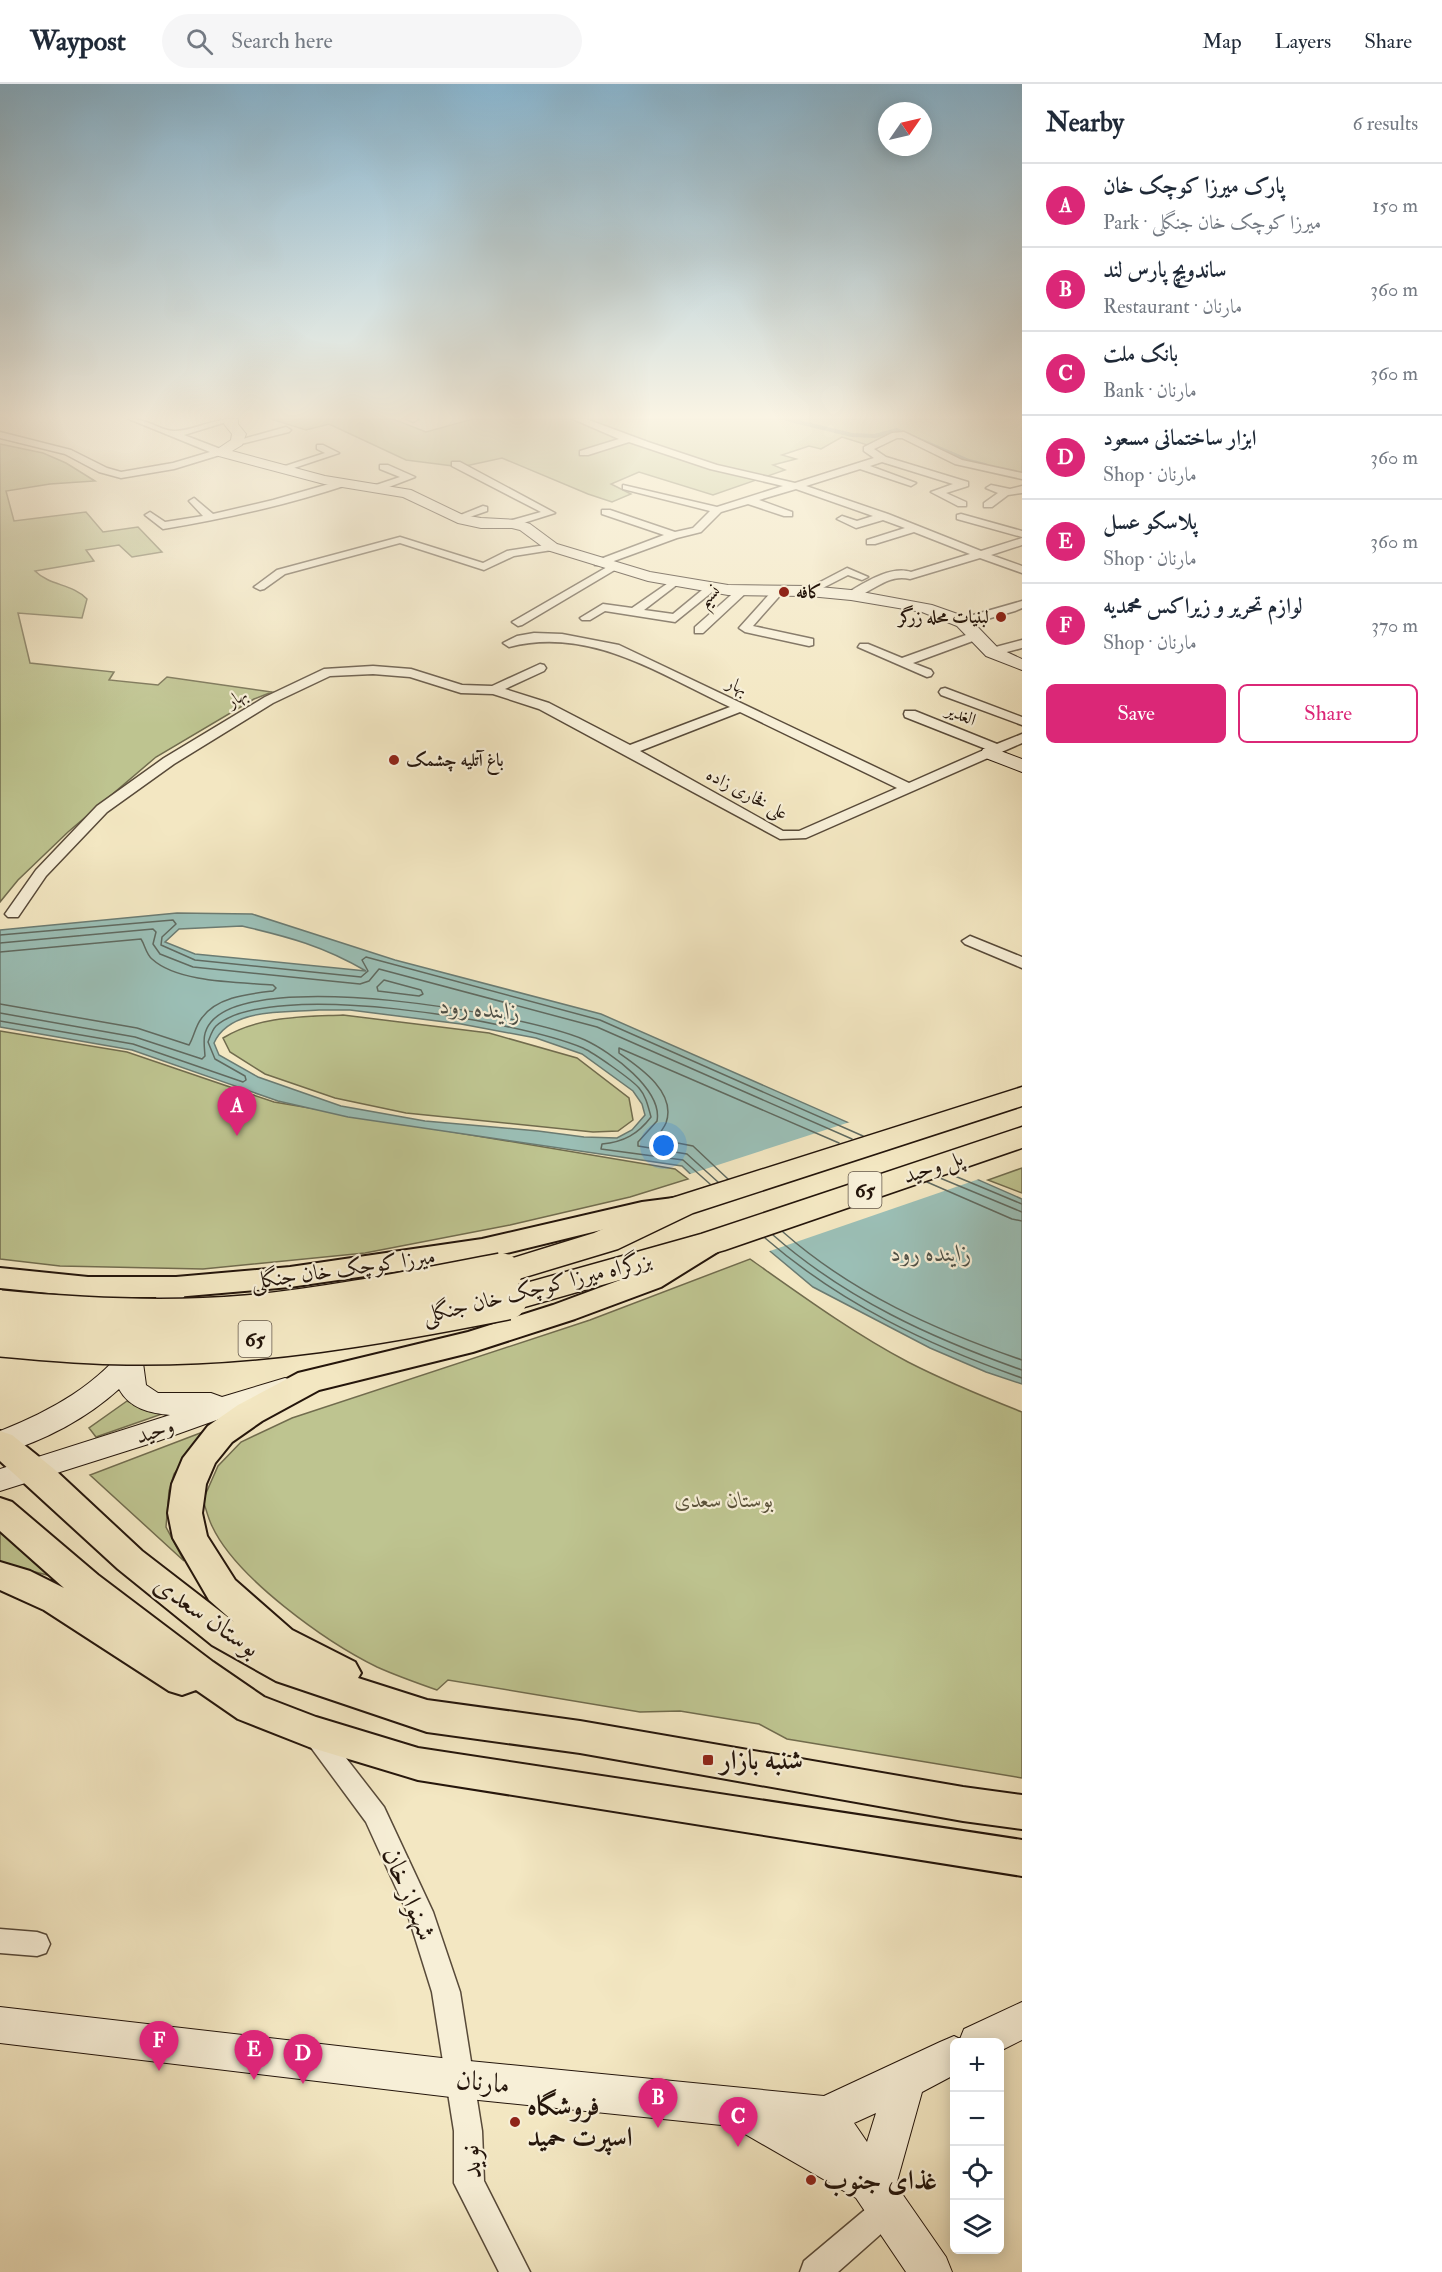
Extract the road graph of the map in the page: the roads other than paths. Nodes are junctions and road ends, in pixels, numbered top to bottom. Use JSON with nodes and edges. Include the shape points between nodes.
{"nodes":[{"id":1,"x":157,"y":521,"type":"edge"},
{"id":2,"x":192,"y":521,"type":"edge"},
{"id":3,"x":472,"y":521,"type":"edge"},
{"id":4,"x":520,"y":521,"type":"edge"},
{"id":5,"x":633,"y":521,"type":"edge"},
{"id":6,"x":706,"y":521,"type":"edge"},
{"id":7,"x":847,"y":521,"type":"edge"},
{"id":8,"x":864,"y":521,"type":"edge"},
{"id":9,"x":902,"y":521,"type":"edge"},
{"id":10,"x":972,"y":521,"type":"edge"},
{"id":11,"x":513,"y":523,"type":"junction"},
{"id":12,"x":914,"y":529,"type":"junction"},
{"id":13,"x":674,"y":535,"type":"junction"},
{"id":14,"x":1021,"y":540,"type":"edge"},
{"id":15,"x":871,"y":542,"type":"dead end"},
{"id":16,"x":552,"y":547,"type":"junction"},
{"id":17,"x":980,"y":555,"type":"junction"},
{"id":18,"x":607,"y":565,"type":"junction"},
{"id":19,"x":1022,"y":570,"type":"edge"},
{"id":20,"x":862,"y":577,"type":"dead end"},
{"id":21,"x":674,"y":582,"type":"junction"},
{"id":22,"x":260,"y":587,"type":"dead end"},
{"id":23,"x":711,"y":588,"type":"junction"},
{"id":24,"x":743,"y":590,"type":"junction"},
{"id":25,"x":778,"y":591,"type":"junction"},
{"id":26,"x":809,"y":591,"type":"junction"},
{"id":27,"x":851,"y":595,"type":"junction"},
{"id":28,"x":1016,"y":607,"type":"edge"},
{"id":29,"x":634,"y":612,"type":"junction"},
{"id":30,"x":1022,"y":616,"type":"edge"},
{"id":31,"x":586,"y":618,"type":"dead end"},
{"id":32,"x":518,"y":622,"type":"dead end"},
{"id":33,"x":963,"y":622,"type":"junction"},
{"id":34,"x":699,"y":630,"type":"dead end"},
{"id":35,"x":977,"y":635,"type":"junction"},
{"id":36,"x":809,"y":642,"type":"dead end"},
{"id":37,"x":509,"y":643,"type":"dead end"},
{"id":38,"x":1022,"y":644,"type":"edge"},
{"id":39,"x":864,"y":647,"type":"dead end"},
{"id":40,"x":992,"y":652,"type":"junction"},
{"id":41,"x":903,"y":662,"type":"junction"},
{"id":42,"x":1022,"y":665,"type":"edge"},
{"id":43,"x":540,"y":668,"type":"dead end"},
{"id":44,"x":927,"y":673,"type":"dead end"},
{"id":45,"x":495,"y":690,"type":"junction"},
{"id":46,"x":945,"y":692,"type":"dead end"},
{"id":47,"x":740,"y":708,"type":"junction"},
{"id":48,"x":910,"y":714,"type":"dead end"},
{"id":49,"x":1022,"y":721,"type":"edge"},
{"id":50,"x":1022,"y":738,"type":"edge"},
{"id":51,"x":629,"y":750,"type":"junction"},
{"id":52,"x":994,"y":751,"type":"junction"},
{"id":53,"x":1022,"y":766,"type":"edge"},
{"id":54,"x":909,"y":788,"type":"junction"},
{"id":55,"x":13,"y":914,"type":"dead end"},
{"id":56,"x":970,"y":941,"type":"dead end"},
{"id":57,"x":1022,"y":963,"type":"edge"},
{"id":58,"x":1022,"y":1093,"type":"edge"},
{"id":59,"x":1020,"y":1138,"type":"edge"},
{"id":60,"x":681,"y":1206,"type":"junction"},
{"id":61,"x":713,"y":1242,"type":"junction"},
{"id":62,"x":0,"y":1278,"type":"edge"},
{"id":63,"x":505,"y":1286,"type":"junction"},
{"id":64,"x":176,"y":1287,"type":"junction"},
{"id":65,"x":0,"y":1310,"type":"edge"},
{"id":66,"x":0,"y":1337,"type":"edge"},
{"id":67,"x":129,"y":1363,"type":"junction"},
{"id":68,"x":309,"y":1381,"type":"junction"},
{"id":69,"x":240,"y":1401,"type":"junction"},
{"id":70,"x":0,"y":1443,"type":"edge"},
{"id":71,"x":16,"y":1475,"type":"edge"},
{"id":72,"x":0,"y":1511,"type":"edge"},
{"id":73,"x":0,"y":1576,"type":"edge"},
{"id":74,"x":251,"y":1708,"type":"junction"},
{"id":75,"x":427,"y":1716,"type":"junction"},
{"id":76,"x":309,"y":1731,"type":"junction"},
{"id":77,"x":1022,"y":1812,"type":"edge"},
{"id":78,"x":1022,"y":1858,"type":"edge"},
{"id":79,"x":0,"y":1941,"type":"edge"},
{"id":80,"x":37,"y":1944,"type":"dead end"},
{"id":81,"x":1022,"y":2020,"type":"edge"},
{"id":82,"x":0,"y":2025,"type":"edge"},
{"id":83,"x":988,"y":2038,"type":"edge"},
{"id":84,"x":950,"y":2057,"type":"edge"},
{"id":85,"x":459,"y":2079,"type":"junction"},
{"id":86,"x":905,"y":2080,"type":"junction"},
{"id":87,"x":736,"y":2107,"type":"junction"},
{"id":88,"x":825,"y":2116,"type":"junction"},
{"id":89,"x":882,"y":2197,"type":"junction"},
{"id":90,"x":514,"y":2272,"type":"edge"},
{"id":91,"x":814,"y":2272,"type":"edge"},
{"id":92,"x":931,"y":2272,"type":"edge"}],
"edges":[{"from":1,"to":2,"type":"street","via":[[163,526]]},
{"from":3,"to":11,"type":"street"},
{"from":4,"to":11,"type":"street"},
{"from":5,"to":13,"type":"street"},
{"from":6,"to":13,"type":"street","via":[[697,530]]},
{"from":7,"to":8,"type":"street","via":[[856,525]]},
{"from":9,"to":12,"type":"street"},
{"from":10,"to":14,"type":"street"},
{"from":11,"to":16,"type":"street","via":[[525,526]]},
{"from":12,"to":15,"type":"street"},
{"from":12,"to":17,"type":"street"},
{"from":13,"to":18,"type":"street"},
{"from":14,"to":17,"type":"street"},
{"from":16,"to":18,"type":"street"},
{"from":16,"to":22,"type":"street","via":[[511,553],[484,567],[400,540],[281,572]]},
{"from":17,"to":19,"type":"street"},
{"from":17,"to":27,"type":"street","via":[[910,576],[892,576]]},
{"from":18,"to":21,"type":"street"},
{"from":18,"to":32,"type":"street"},
{"from":20,"to":26,"type":"street","via":[[847,572]]},
{"from":21,"to":23,"type":"street"},
{"from":21,"to":29,"type":"street"},
{"from":23,"to":24,"type":"street"},
{"from":23,"to":29,"type":"street","via":[[675,618]]},
{"from":24,"to":25,"type":"street"},
{"from":24,"to":34,"type":"street","name":"نسیم"},
{"from":25,"to":26,"type":"street"},
{"from":25,"to":36,"type":"street","via":[[745,628]]},
{"from":26,"to":27,"type":"street"},
{"from":27,"to":33,"type":"street","via":[[926,608]]},
{"from":28,"to":30,"type":"street"},
{"from":28,"to":33,"type":"street"},
{"from":29,"to":31,"type":"street","via":[[603,607]]},
{"from":33,"to":35,"type":"street"},
{"from":35,"to":40,"type":"street"},
{"from":35,"to":41,"type":"street"},
{"from":37,"to":47,"type":"street","name":"بهار","via":[[522,638],[569,638],[615,648]]},
{"from":38,"to":40,"type":"street"},
{"from":39,"to":41,"type":"street"},
{"from":40,"to":42,"type":"street"},
{"from":41,"to":44,"type":"street"},
{"from":43,"to":45,"type":"street","name":"بهار"},
{"from":45,"to":51,"type":"street","name":"علی فخاری زاده","via":[[544,706]]},
{"from":45,"to":55,"type":"street","name":"بهار","via":[[461,689],[401,672],[328,672],[259,706],[169,761],[102,809],[41,873]]},
{"from":46,"to":49,"type":"street"},
{"from":47,"to":51,"type":"street"},
{"from":47,"to":54,"type":"street","name":"بهار"},
{"from":48,"to":52,"type":"street","name":"الغدیر"},
{"from":50,"to":52,"type":"street","name":"علی فخاری زاده"},
{"from":51,"to":54,"type":"street","name":"علی فخاری زاده","via":[[780,835],[801,835]]},
{"from":52,"to":53,"type":"street"},
{"from":52,"to":54,"type":"street","name":"علی فخاری زاده"},
{"from":56,"to":57,"type":"street"},
{"from":58,"to":60,"type":"highway","name":"پل وحید","number":"65"},
{"from":59,"to":61,"type":"highway","name":"پل وحید","number":"65"},
{"from":60,"to":63,"type":"highway","name":"بزرگراه میرزا کوچک خان جنگلی","number":"65"},
{"from":60,"to":64,"type":"main road","name":"میرزا کوچک خان جنگلی","via":[[642,1211],[482,1249],[290,1277]]},
{"from":61,"to":63,"type":"highway","name":"بزرگراه میرزا کوچک خان جنگلی","number":"65"},
{"from":61,"to":68,"type":"main road","via":[[650,1280],[564,1312],[473,1341]]},
{"from":62,"to":64,"type":"main road","name":"میرزا کوچک خان جنگلی","via":[[87,1287]]},
{"from":63,"to":65,"type":"highway","name":"بزرگراه میرزا کوچک خان جنگلی","number":"65","bridge":true,"via":[[394,1294],[245,1315],[158,1319]]},
{"from":63,"to":66,"type":"highway","name":"بزرگراه میرزا کوچک خان جنگلی","number":"65","bridge":true,"via":[[373,1325],[204,1344],[77,1345]]},
{"from":64,"to":67,"type":"street"},
{"from":67,"to":69,"type":"street","via":[[132,1388],[146,1401],[169,1405]]},
{"from":67,"to":70,"type":"street","via":[[85,1403]]},
{"from":68,"to":69,"type":"street","name":"وحید"},
{"from":68,"to":75,"type":"main road","via":[[220,1434],[200,1458],[189,1484],[185,1513],[190,1538],[222,1590],[279,1640]]},
{"from":69,"to":71,"type":"street","name":"وحید"},
{"from":70,"to":71,"type":"main road","name":"بوستان سعدی"},
{"from":71,"to":75,"type":"main road","name":"بوستان سعدی","via":[[225,1635],[289,1670]]},
{"from":72,"to":74,"type":"main road","name":"بوستان سعدی","via":[[85,1585]]},
{"from":73,"to":74,"type":"main road","via":[[57,1600],[186,1683]]},
{"from":74,"to":76,"type":"main road","name":"بوستان سعدی"},
{"from":75,"to":77,"type":"main road","name":"بوستان سعدی","via":[[580,1737]]},
{"from":76,"to":78,"type":"main road","name":"بوستان سعدی","via":[[418,1764]]},
{"from":76,"to":85,"type":"street","name":"شهنواز خان","via":[[375,1815],[415,1899],[446,1992]]},
{"from":79,"to":80,"type":"street"},
{"from":81,"to":83,"type":"street"},
{"from":82,"to":85,"type":"street","name":"مارنان"},
{"from":84,"to":86,"type":"street"},
{"from":85,"to":87,"type":"street","name":"مارنان"},
{"from":85,"to":90,"type":"street","name":"نوید","via":[[468,2131],[469,2183]]},
{"from":86,"to":88,"type":"street"},
{"from":86,"to":89,"type":"street"},
{"from":87,"to":88,"type":"street","name":"مارنان"},
{"from":87,"to":89,"type":"street"},
{"from":88,"to":89,"type":"street"},
{"from":89,"to":91,"type":"street"},
{"from":89,"to":92,"type":"street"}]}
